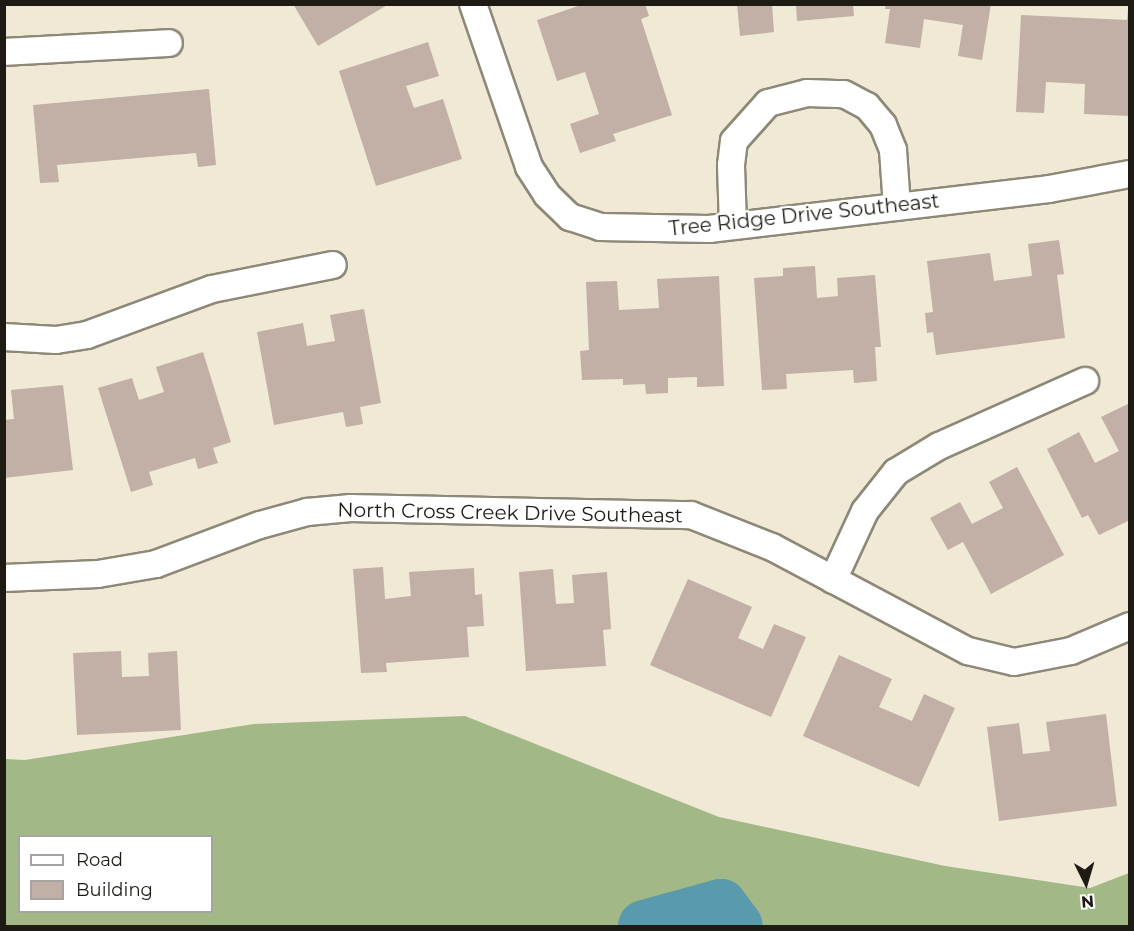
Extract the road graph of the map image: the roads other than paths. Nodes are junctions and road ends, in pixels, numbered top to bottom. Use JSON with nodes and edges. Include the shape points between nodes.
{"nodes":[{"id":1,"x":473,"y":4,"type":"edge"},
{"id":2,"x":169,"y":43,"type":"dead end"},
{"id":3,"x":4,"y":52,"type":"edge"},
{"id":4,"x":1130,"y":174,"type":"edge"},
{"id":5,"x":897,"y":207,"type":"junction"},
{"id":6,"x":734,"y":226,"type":"junction"},
{"id":7,"x":333,"y":265,"type":"dead end"},
{"id":8,"x":4,"y":337,"type":"edge"},
{"id":9,"x":1085,"y":381,"type":"dead end"},
{"id":10,"x":4,"y":578,"type":"edge"},
{"id":11,"x":833,"y":580,"type":"junction"},
{"id":12,"x":1130,"y":626,"type":"edge"}],
"edges":[{"from":1,"to":6,"type":"street","name":"Tree Ridge Drive Southeast","via":[[530,167],[547,195],[570,217],[600,227],[633,230]]},
{"from":2,"to":3,"type":"street"},
{"from":4,"to":5,"type":"street","name":"Tree Ridge Drive Southeast","via":[[1049,189]]},
{"from":5,"to":6,"type":"street","name":"Tree Ridge Drive Southeast"},
{"from":5,"to":6,"type":"street","via":[[893,150],[883,125],[867,106],[844,94],[807,93],[768,103],[734,141]]},
{"from":7,"to":8,"type":"street","via":[[212,289],[87,335],[56,340]]},
{"from":9,"to":11,"type":"street","via":[[939,446],[896,472],[865,511]]},
{"from":10,"to":11,"type":"street","name":"North Cross Creek Drive Southeast","via":[[98,574],[156,564],[260,525],[307,512],[390,507],[691,515],[772,547]]},
{"from":11,"to":12,"type":"street","name":"North Cross Creek Drive Southeast","via":[[968,651],[1014,662],[1071,651]]}]}
